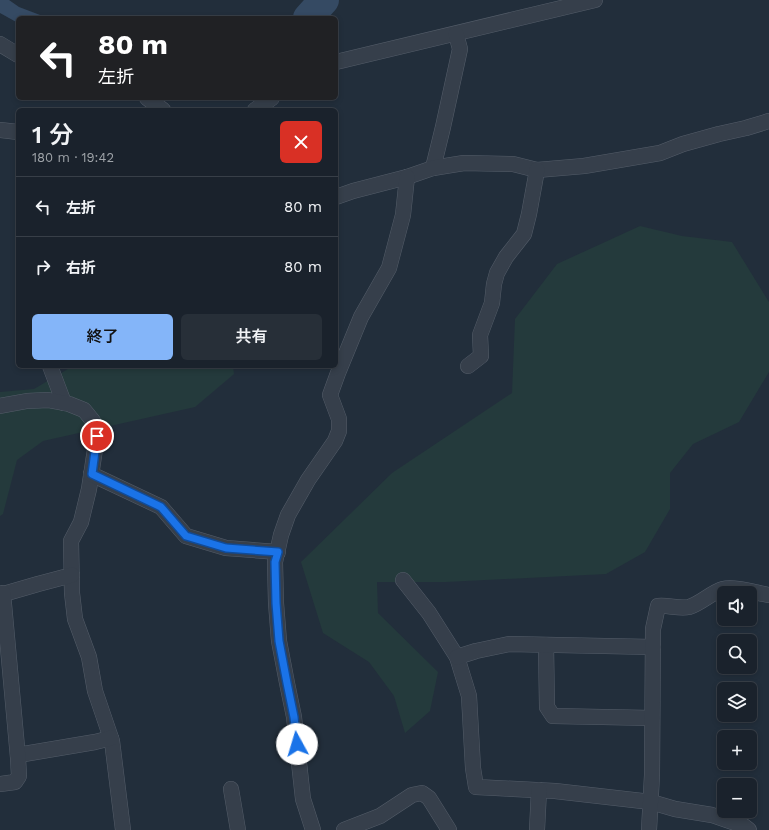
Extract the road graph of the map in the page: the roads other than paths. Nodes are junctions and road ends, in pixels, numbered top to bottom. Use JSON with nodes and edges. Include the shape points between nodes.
{"nodes":[{"id":1,"x":595,"y":0,"type":"edge"},
{"id":2,"x":456,"y":34,"type":"junction"},
{"id":3,"x":0,"y":44,"type":"edge"},
{"id":4,"x":16,"y":54,"type":"edge"},
{"id":5,"x":338,"y":62,"type":"edge"},
{"id":6,"x":150,"y":100,"type":"edge"},
{"id":7,"x":269,"y":100,"type":"edge"},
{"id":8,"x":160,"y":108,"type":"edge"},
{"id":9,"x":258,"y":108,"type":"edge"},
{"id":10,"x":769,"y":121,"type":"edge"},
{"id":11,"x":0,"y":130,"type":"edge"},
{"id":12,"x":16,"y":132,"type":"edge"},
{"id":13,"x":433,"y":168,"type":"junction"},
{"id":14,"x":537,"y":170,"type":"junction"},
{"id":15,"x":407,"y":177,"type":"junction"},
{"id":16,"x":338,"y":196,"type":"edge"},
{"id":17,"x":468,"y":366,"type":"dead end"},
{"id":18,"x":51,"y":368,"type":"edge"},
{"id":19,"x":64,"y":403,"type":"junction"},
{"id":20,"x":0,"y":406,"type":"edge"},
{"id":21,"x":92,"y":474,"type":"junction"},
{"id":22,"x":278,"y":552,"type":"junction"},
{"id":23,"x":72,"y":575,"type":"junction"},
{"id":24,"x":403,"y":580,"type":"dead end"},
{"id":25,"x":2,"y":593,"type":"edge"},
{"id":26,"x":769,"y":595,"type":"edge"},
{"id":27,"x":546,"y":645,"type":"junction"},
{"id":28,"x":653,"y":647,"type":"junction"},
{"id":29,"x":457,"y":657,"type":"junction"},
{"id":30,"x":652,"y":718,"type":"junction"},
{"id":31,"x":111,"y":738,"type":"junction"},
{"id":32,"x":18,"y":755,"type":"junction"},
{"id":33,"x":0,"y":784,"type":"edge"},
{"id":34,"x":231,"y":789,"type":"dead end"},
{"id":35,"x":538,"y":790,"type":"junction"},
{"id":36,"x":651,"y":802,"type":"junction"},
{"id":37,"x":123,"y":830,"type":"edge"},
{"id":38,"x":238,"y":830,"type":"edge"},
{"id":39,"x":313,"y":830,"type":"edge"},
{"id":40,"x":344,"y":830,"type":"edge"},
{"id":41,"x":449,"y":830,"type":"edge"},
{"id":42,"x":537,"y":830,"type":"edge"},
{"id":43,"x":649,"y":830,"type":"edge"},
{"id":44,"x":749,"y":830,"type":"edge"}],
"edges":[{"from":1,"to":2,"type":"street"},
{"from":2,"to":5,"type":"street"},
{"from":2,"to":13,"type":"street","via":[[460,49]]},
{"from":3,"to":4,"type":"street"},
{"from":6,"to":8,"type":"street"},
{"from":7,"to":9,"type":"street"},
{"from":10,"to":14,"type":"street","via":[[690,142],[660,153],[584,166]]},
{"from":11,"to":12,"type":"street"},
{"from":13,"to":14,"type":"street","via":[[464,163],[513,164]]},
{"from":13,"to":15,"type":"street"},
{"from":14,"to":17,"type":"street","via":[[524,234],[497,273],[492,303],[480,335],[481,356]]},
{"from":15,"to":16,"type":"street"},
{"from":15,"to":22,"type":"street","via":[[404,215],[389,268],[361,317],[330,395],[339,419],[339,430],[335,441],[288,515]]},
{"from":18,"to":19,"type":"street"},
{"from":19,"to":20,"type":"street","via":[[48,400]]},
{"from":19,"to":21,"type":"street","via":[[84,410],[93,421],[97,436]]},
{"from":21,"to":22,"type":"street","via":[[161,507],[186,536],[226,548]]},
{"from":21,"to":23,"type":"street","via":[[81,522],[71,541]]},
{"from":22,"to":39,"type":"street","via":[[275,562],[279,641],[294,717],[303,799]]},
{"from":23,"to":25,"type":"street"},
{"from":23,"to":31,"type":"street","via":[[75,619],[89,657],[95,691]]},
{"from":24,"to":29,"type":"street","via":[[429,613]]},
{"from":25,"to":32,"type":"street"},
{"from":26,"to":28,"type":"street","via":[[735,588],[722,589],[690,606],[658,606],[653,629]]},
{"from":27,"to":28,"type":"street"},
{"from":27,"to":29,"type":"street","via":[[509,644]]},
{"from":27,"to":30,"type":"street","via":[[547,707],[553,716]]},
{"from":28,"to":30,"type":"street"},
{"from":29,"to":35,"type":"street","via":[[469,696],[476,787]]},
{"from":30,"to":36,"type":"street"},
{"from":31,"to":32,"type":"street"},
{"from":31,"to":37,"type":"street"},
{"from":32,"to":33,"type":"street","via":[[19,776],[15,782]]},
{"from":34,"to":38,"type":"street"},
{"from":35,"to":36,"type":"street"},
{"from":35,"to":42,"type":"street"},
{"from":36,"to":43,"type":"street"},
{"from":36,"to":44,"type":"street","via":[[712,815]]},
{"from":40,"to":41,"type":"street","via":[[380,816],[412,795],[422,792],[429,798]]}]}
